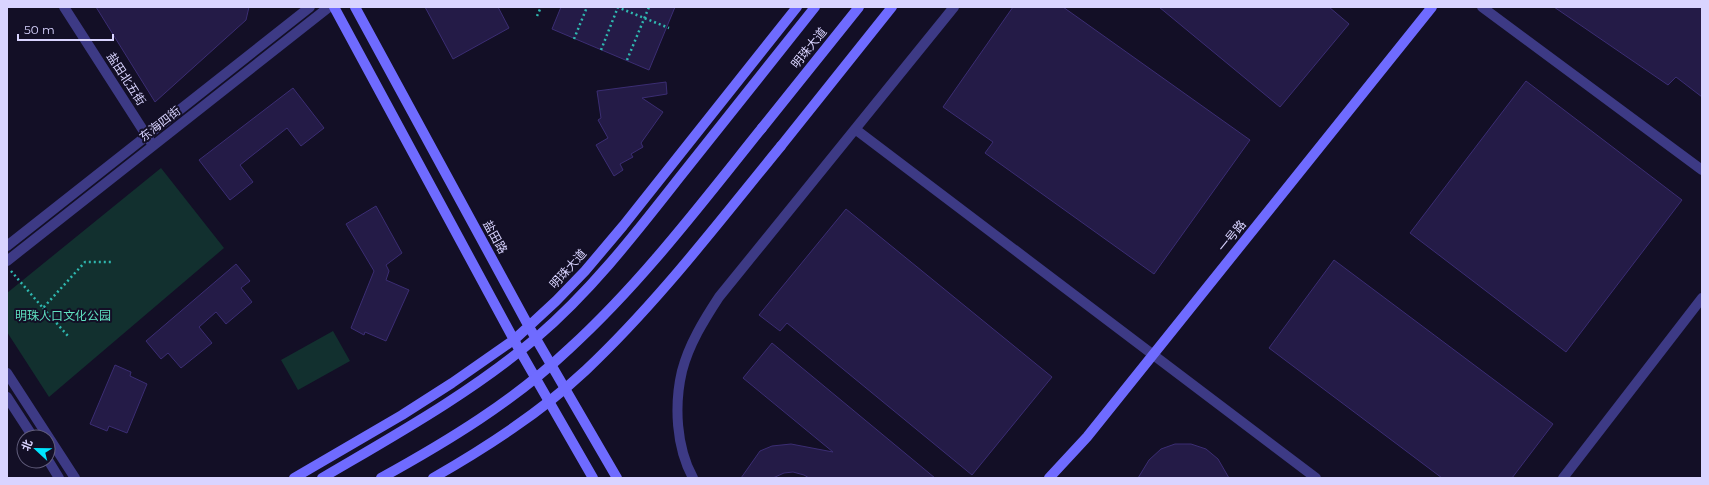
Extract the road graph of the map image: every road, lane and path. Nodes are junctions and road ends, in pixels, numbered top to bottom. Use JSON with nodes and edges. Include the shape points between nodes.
{"nodes":[{"id":1,"x":64,"y":7,"type":"edge"},
{"id":2,"x":310,"y":7,"type":"edge"},
{"id":3,"x":329,"y":7,"type":"edge"},
{"id":4,"x":334,"y":7,"type":"edge"},
{"id":5,"x":355,"y":7,"type":"edge"},
{"id":6,"x":541,"y":7,"type":"edge"},
{"id":7,"x":587,"y":7,"type":"edge"},
{"id":8,"x":618,"y":7,"type":"edge"},
{"id":9,"x":649,"y":7,"type":"edge"},
{"id":10,"x":797,"y":7,"type":"edge"},
{"id":11,"x":815,"y":7,"type":"edge"},
{"id":12,"x":859,"y":7,"type":"edge"},
{"id":13,"x":892,"y":7,"type":"edge"},
{"id":14,"x":954,"y":7,"type":"edge"},
{"id":15,"x":1432,"y":7,"type":"edge"},
{"id":16,"x":1482,"y":7,"type":"edge"},
{"id":17,"x":537,"y":16,"type":"dead end"},
{"id":18,"x":644,"y":18,"type":"junction"},
{"id":19,"x":669,"y":28,"type":"dead end"},
{"id":20,"x":574,"y":39,"type":"dead end"},
{"id":21,"x":601,"y":50,"type":"dead end"},
{"id":22,"x":627,"y":60,"type":"dead end"},
{"id":23,"x":856,"y":129,"type":"junction"},
{"id":24,"x":147,"y":136,"type":"junction"},
{"id":25,"x":154,"y":146,"type":"junction"},
{"id":26,"x":1702,"y":170,"type":"edge"},
{"id":27,"x":7,"y":246,"type":"edge"},
{"id":28,"x":7,"y":262,"type":"edge"},
{"id":29,"x":113,"y":262,"type":"dead end"},
{"id":30,"x":7,"y":266,"type":"edge"},
{"id":31,"x":1702,"y":298,"type":"edge"},
{"id":32,"x":43,"y":308,"type":"junction"},
{"id":33,"x":528,"y":325,"type":"junction"},
{"id":34,"x":68,"y":336,"type":"dead end"},
{"id":35,"x":536,"y":338,"type":"junction"},
{"id":36,"x":515,"y":339,"type":"junction"},
{"id":37,"x":520,"y":350,"type":"junction"},
{"id":38,"x":1154,"y":355,"type":"junction"},
{"id":39,"x":7,"y":373,"type":"edge"},
{"id":40,"x":7,"y":397,"type":"edge"},
{"id":41,"x":28,"y":429,"type":"edge"},
{"id":42,"x":54,"y":469,"type":"edge"},
{"id":43,"x":59,"y":478,"type":"edge"},
{"id":44,"x":75,"y":478,"type":"edge"},
{"id":45,"x":294,"y":478,"type":"edge"},
{"id":46,"x":322,"y":478,"type":"edge"},
{"id":47,"x":381,"y":478,"type":"edge"},
{"id":48,"x":433,"y":478,"type":"edge"},
{"id":49,"x":593,"y":478,"type":"edge"},
{"id":50,"x":617,"y":478,"type":"edge"},
{"id":51,"x":693,"y":478,"type":"edge"},
{"id":52,"x":1049,"y":478,"type":"edge"},
{"id":53,"x":1316,"y":478,"type":"edge"},
{"id":54,"x":1563,"y":478,"type":"edge"}],
"edges":[{"from":1,"to":24,"type":"street","name":"盐田北五街"},
{"from":2,"to":24,"type":"street","name":"东海四街"},
{"from":3,"to":25,"type":"street","name":"东海四街"},
{"from":4,"to":36,"type":"street"},
{"from":5,"to":33,"type":"street","name":"盐田路"},
{"from":6,"to":17,"type":"path"},
{"from":7,"to":20,"type":"path"},
{"from":8,"to":18,"type":"path"},
{"from":8,"to":21,"type":"path"},
{"from":9,"to":18,"type":"path"},
{"from":10,"to":33,"type":"street","name":"明珠大道","via":[[584,271],[556,301]]},
{"from":11,"to":35,"type":"street","name":"明珠大道","via":[[633,236],[595,281]]},
{"from":12,"to":47,"type":"street","name":"明珠大道","bridge":true,"via":[[640,278],[605,315],[569,350],[490,412]]},
{"from":13,"to":48,"type":"street","bridge":true,"via":[[657,297],[585,370],[545,404],[503,435]]},
{"from":14,"to":23,"type":"street"},
{"from":15,"to":38,"type":"street","name":"一号路"},
{"from":16,"to":26,"type":"street"},
{"from":18,"to":19,"type":"path"},
{"from":18,"to":22,"type":"path"},
{"from":23,"to":38,"type":"street"},
{"from":23,"to":51,"type":"street","via":[[719,297],[693,343],[683,370],[678,396],[678,421],[681,448]]},
{"from":24,"to":25,"type":"street","name":"盐田北五街"},
{"from":24,"to":27,"type":"street","name":"东海四街"},
{"from":25,"to":28,"type":"street","name":"东海四街"},
{"from":29,"to":32,"type":"path","via":[[85,262]]},
{"from":30,"to":32,"type":"path"},
{"from":31,"to":54,"type":"street"},
{"from":32,"to":34,"type":"path"},
{"from":33,"to":35,"type":"street","name":"盐田路"},
{"from":33,"to":36,"type":"street","name":"明珠大道"},
{"from":35,"to":37,"type":"street","name":"明珠大道"},
{"from":35,"to":50,"type":"street","name":"盐田路"},
{"from":36,"to":37,"type":"street"},
{"from":36,"to":45,"type":"street","name":"明珠大道","via":[[414,407]]},
{"from":37,"to":46,"type":"street","name":"明珠大道","via":[[458,396]]},
{"from":37,"to":49,"type":"street"},
{"from":38,"to":52,"type":"street","name":"一号路","via":[[1087,437]]},
{"from":38,"to":53,"type":"street"},
{"from":39,"to":44,"type":"street"},
{"from":40,"to":41,"type":"street"},
{"from":42,"to":43,"type":"street"}]}
